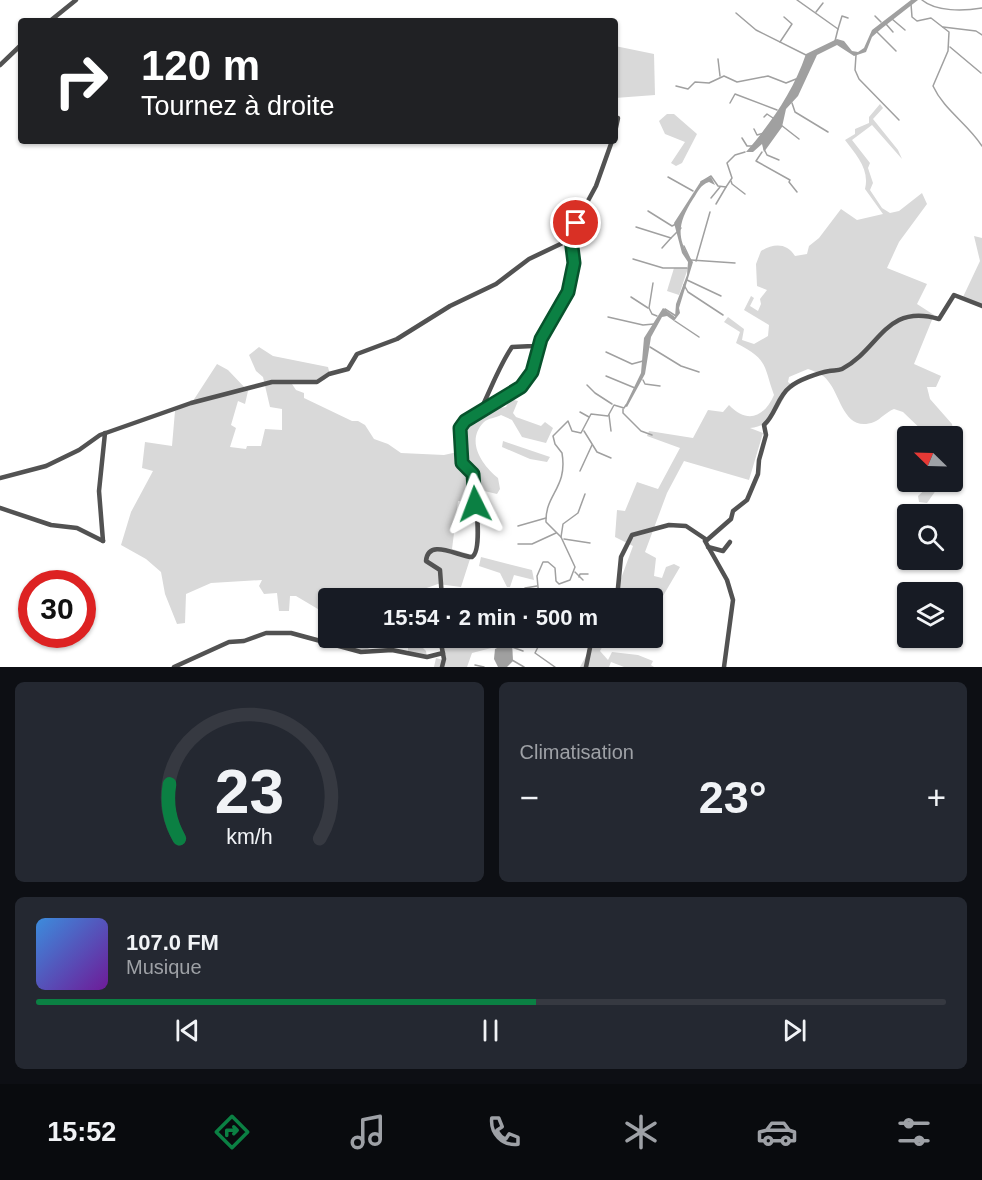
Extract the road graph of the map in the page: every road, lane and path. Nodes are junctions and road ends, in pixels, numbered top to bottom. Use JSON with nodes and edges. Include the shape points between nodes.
{"nodes":[{"id":1,"x":76,"y":0,"type":"edge"},
{"id":2,"x":54,"y":18,"type":"edge"},
{"id":3,"x":18,"y":48,"type":"edge"},
{"id":4,"x":0,"y":64,"type":"edge"},
{"id":5,"x":611,"y":144,"type":"edge"},
{"id":6,"x":571,"y":239,"type":"junction"},
{"id":7,"x":982,"y":306,"type":"edge"},
{"id":8,"x":540,"y":342,"type":"junction"},
{"id":9,"x":479,"y":412,"type":"junction"},
{"id":10,"x":105,"y":433,"type":"junction"},
{"id":11,"x":0,"y":478,"type":"edge"},
{"id":12,"x":0,"y":508,"type":"edge"},
{"id":13,"x":705,"y":541,"type":"junction"},
{"id":14,"x":730,"y":542,"type":"dead end"},
{"id":15,"x":708,"y":547,"type":"junction"},
{"id":16,"x":441,"y":588,"type":"edge"},
{"id":17,"x":618,"y":588,"type":"edge"},
{"id":18,"x":442,"y":648,"type":"edge"},
{"id":19,"x":590,"y":648,"type":"edge"},
{"id":20,"x":443,"y":653,"type":"junction"},
{"id":21,"x":174,"y":667,"type":"edge"},
{"id":22,"x":442,"y":667,"type":"edge"},
{"id":23,"x":586,"y":667,"type":"edge"},
{"id":24,"x":724,"y":667,"type":"edge"}],
"edges":[{"from":1,"to":2,"type":"street"},
{"from":3,"to":4,"type":"street"},
{"from":5,"to":6,"type":"street"},
{"from":6,"to":8,"type":"street","via":[[574,263],[568,292]]},
{"from":6,"to":10,"type":"street","via":[[533,256],[495,284],[399,338],[357,354],[348,369],[317,382],[269,383],[191,403]]},
{"from":7,"to":13,"type":"street","via":[[954,295],[939,319],[918,314],[895,321],[843,369],[828,371],[788,389],[774,416],[764,425],[760,469],[751,494],[732,512],[731,519]]},
{"from":8,"to":9,"type":"street","via":[[532,372],[521,387]]},
{"from":8,"to":9,"type":"street","via":[[513,347],[501,363]]},
{"from":9,"to":16,"type":"street","via":[[460,428],[462,463],[473,474],[479,514],[478,553],[468,557],[445,549],[428,554],[426,561],[437,567],[441,575]]},
{"from":10,"to":11,"type":"street","via":[[46,466]]},
{"from":10,"to":12,"type":"street","via":[[99,491],[103,541],[77,528],[51,525]]},
{"from":13,"to":15,"type":"street"},
{"from":13,"to":17,"type":"street","via":[[686,526],[669,525],[632,535],[621,557]]},
{"from":14,"to":15,"type":"street","via":[[721,552]]},
{"from":15,"to":24,"type":"street","via":[[727,580],[733,600]]},
{"from":18,"to":20,"type":"street"},
{"from":19,"to":23,"type":"street"},
{"from":20,"to":21,"type":"street","via":[[427,657],[392,650],[361,652],[291,633],[266,633],[229,642]]},
{"from":20,"to":22,"type":"street"}]}
